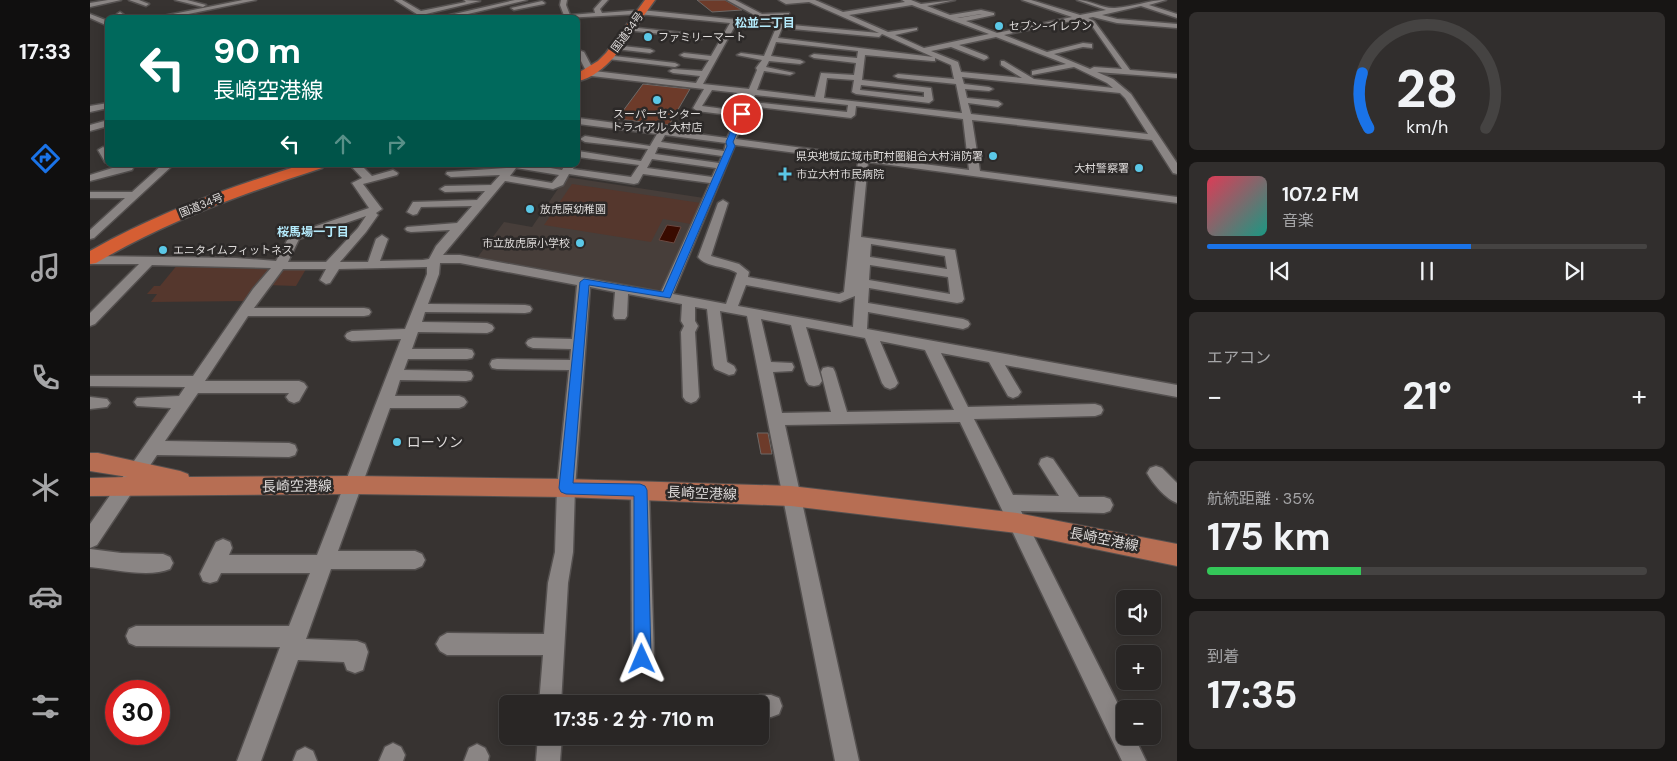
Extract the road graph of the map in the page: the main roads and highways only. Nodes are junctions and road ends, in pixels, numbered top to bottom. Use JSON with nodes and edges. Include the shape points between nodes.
{"nodes":[{"id":1,"x":650,"y":0,"type":"edge"},
{"id":2,"x":585,"y":74,"type":"edge"},
{"id":3,"x":311,"y":167,"type":"edge"},
{"id":4,"x":90,"y":260,"type":"edge"},
{"id":5,"x":90,"y":462,"type":"edge"},
{"id":6,"x":130,"y":479,"type":"junction"},
{"id":7,"x":90,"y":487,"type":"edge"},
{"id":8,"x":1177,"y":554,"type":"edge"}],
"edges":[{"from":1,"to":2,"type":"highway","name":"国道34号","via":[[605,60]]},
{"from":3,"to":4,"type":"highway","name":"国道34号","via":[[194,207],[124,239]]},
{"from":5,"to":6,"type":"main road","name":"長崎空港線"},
{"from":6,"to":7,"type":"main road","name":"長崎空港線"},
{"from":6,"to":8,"type":"main road","name":"長崎空港線","via":[[223,487],[566,488],[791,496],[1013,513]]}]}
